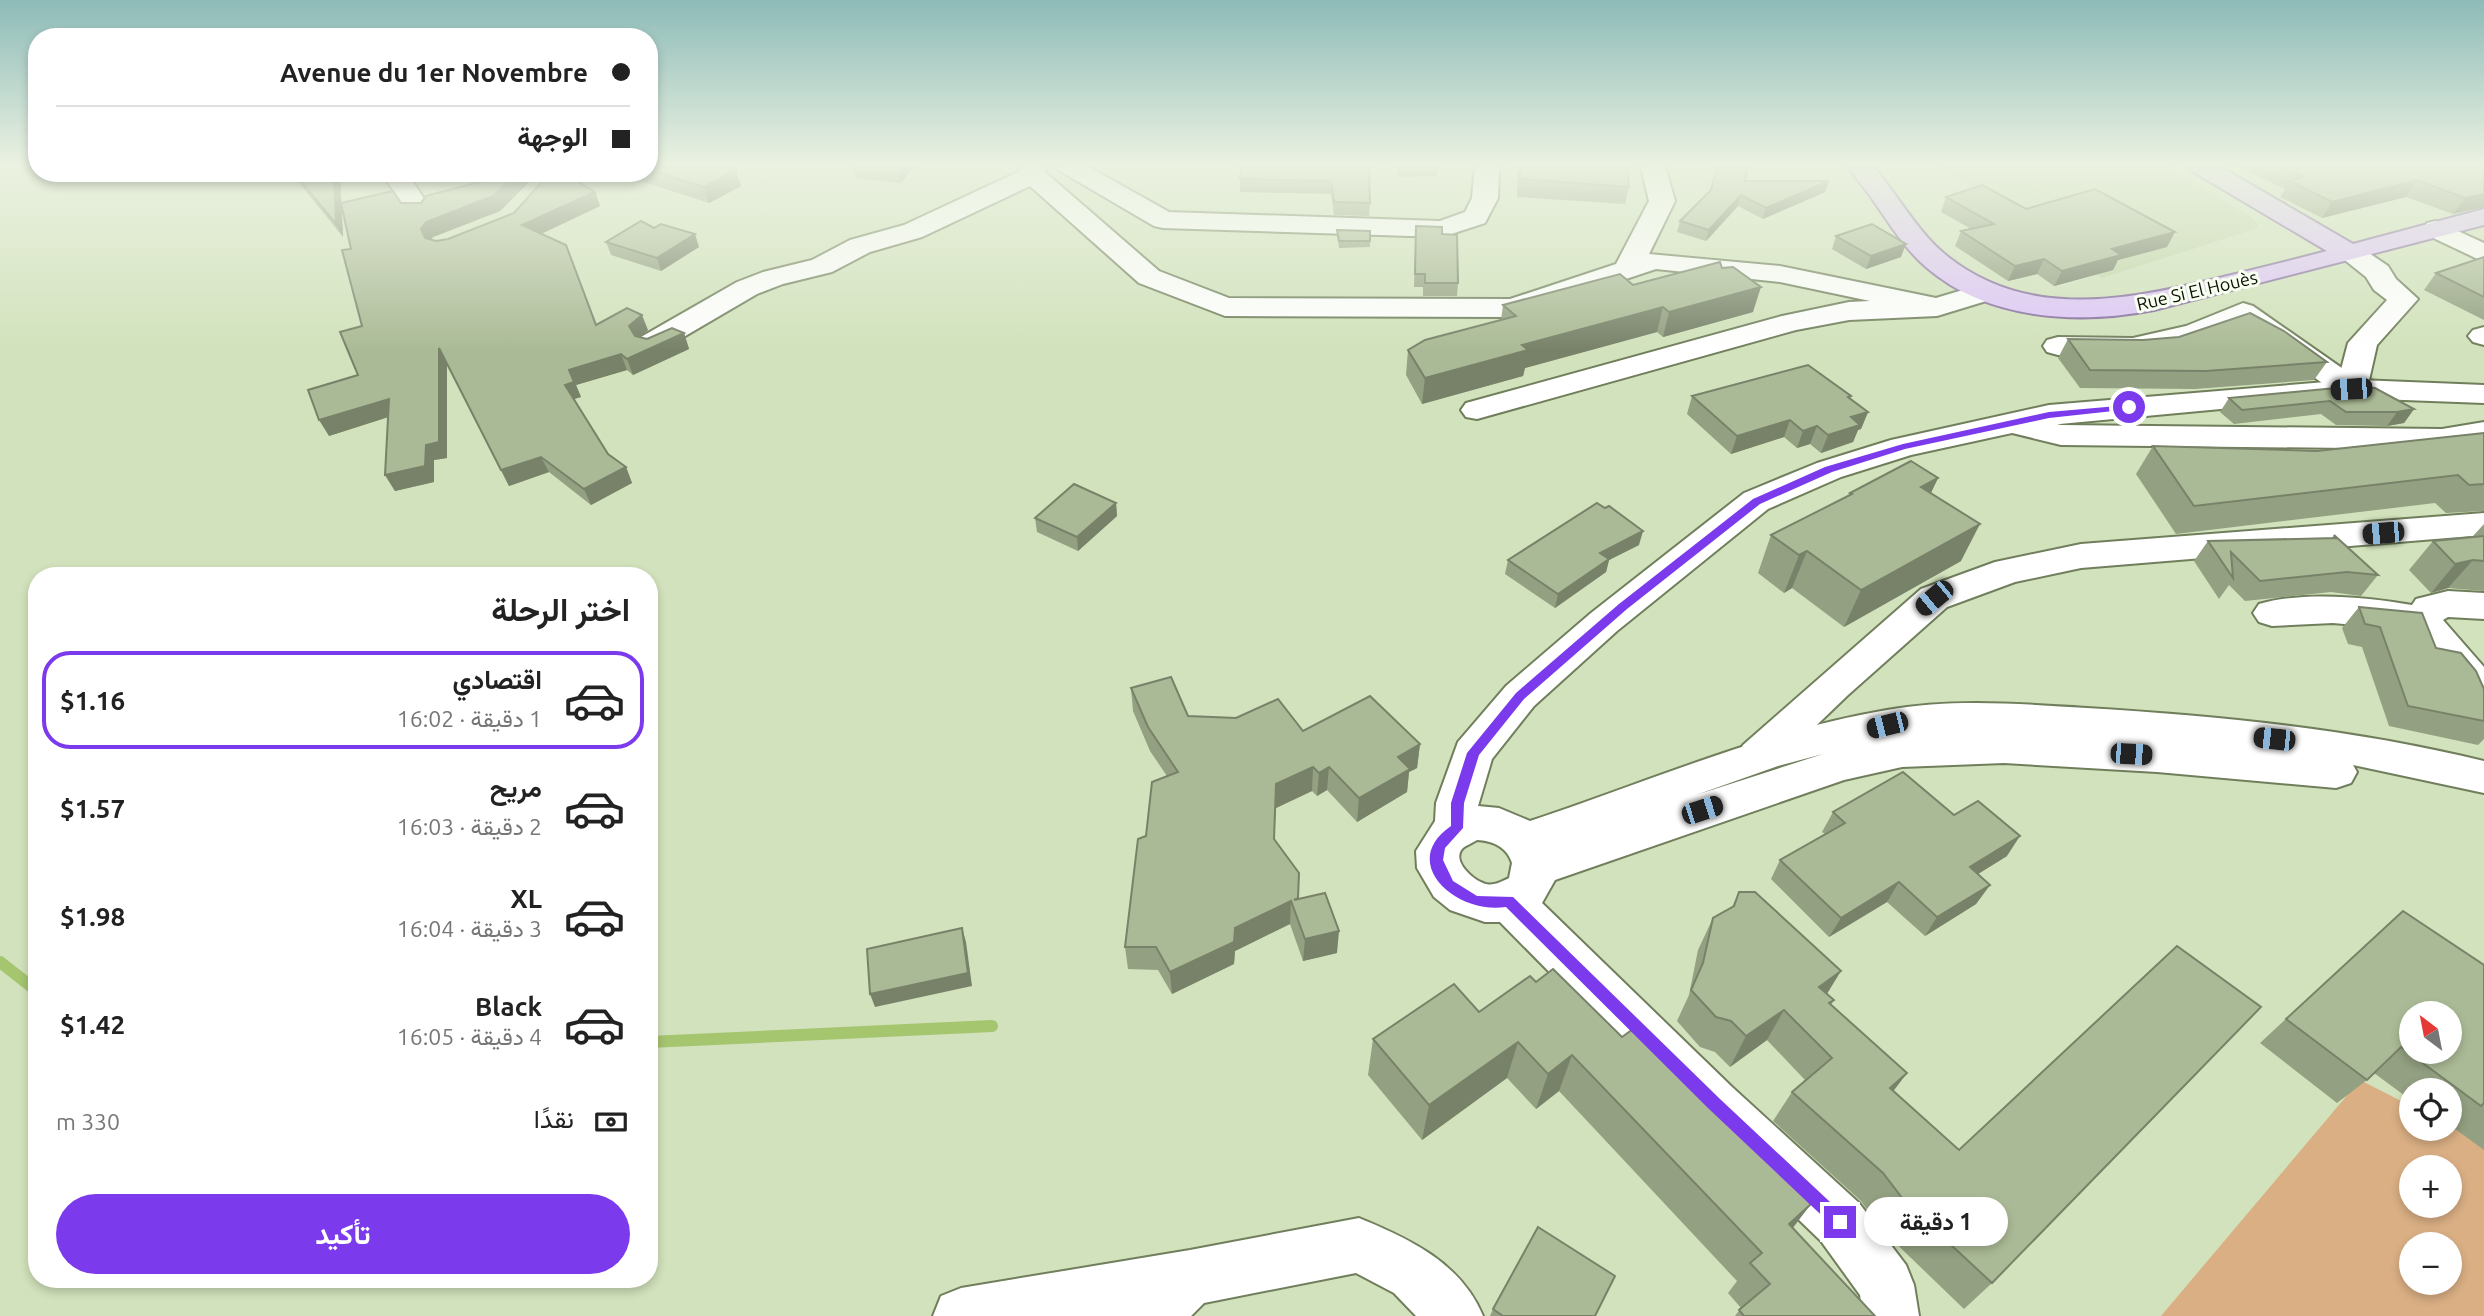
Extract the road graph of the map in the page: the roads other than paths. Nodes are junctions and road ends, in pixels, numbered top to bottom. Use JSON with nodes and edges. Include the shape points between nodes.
{"nodes":[{"id":1,"x":920,"y":227,"type":"edge"},
{"id":2,"x":1095,"y":227,"type":"edge"},
{"id":3,"x":1394,"y":227,"type":"edge"},
{"id":4,"x":1447,"y":227,"type":"edge"},
{"id":5,"x":1649,"y":227,"type":"edge"},
{"id":6,"x":1907,"y":227,"type":"edge"},
{"id":7,"x":2306,"y":227,"type":"edge"},
{"id":8,"x":2442,"y":227,"type":"edge"},
{"id":9,"x":2436,"y":229,"type":"junction"},
{"id":10,"x":2350,"y":253,"type":"junction"},
{"id":11,"x":2484,"y":254,"type":"edge"},
{"id":12,"x":1627,"y":270,"type":"junction"},
{"id":13,"x":1986,"y":292,"type":"junction"},
{"id":14,"x":1937,"y":307,"type":"junction"},
{"id":15,"x":652,"y":342,"type":"edge"},
{"id":16,"x":2059,"y":346,"type":"dead end"},
{"id":17,"x":2351,"y":389,"type":"junction"},
{"id":18,"x":2484,"y":394,"type":"edge"},
{"id":19,"x":1477,"y":410,"type":"dead end"},
{"id":20,"x":2015,"y":424,"type":"junction"},
{"id":21,"x":2484,"y":432,"type":"edge"},
{"id":22,"x":2484,"y":524,"type":"edge"},
{"id":23,"x":2484,"y":607,"type":"edge"},
{"id":24,"x":2272,"y":613,"type":"dead end"},
{"id":25,"x":2424,"y":620,"type":"junction"},
{"id":26,"x":2484,"y":693,"type":"edge"},
{"id":27,"x":1758,"y":756,"type":"junction"},
{"id":28,"x":2484,"y":778,"type":"edge"},
{"id":29,"x":2484,"y":802,"type":"edge"},
{"id":30,"x":1457,"y":828,"type":"junction"},
{"id":31,"x":1522,"y":870,"type":"junction"},
{"id":32,"x":1190,"y":1278,"type":"junction"},
{"id":33,"x":961,"y":1316,"type":"edge"},
{"id":34,"x":1150,"y":1316,"type":"edge"},
{"id":35,"x":1455,"y":1316,"type":"edge"},
{"id":36,"x":1891,"y":1316,"type":"edge"}],
"edges":[{"from":1,"to":15,"type":"street","via":[[860,246],[822,266],[747,288]]},
{"from":2,"to":12,"type":"street","via":[[1149,276],[1225,307],[1512,308]]},
{"from":3,"to":4,"type":"street"},
{"from":5,"to":12,"type":"street"},
{"from":6,"to":13,"type":"main road","name":"Rue Si El Houès","via":[[1947,270]]},
{"from":7,"to":10,"type":"main road"},
{"from":8,"to":9,"type":"main road","name":"Rue Si El Houès"},
{"from":9,"to":10,"type":"main road","name":"Rue Si El Houès"},
{"from":9,"to":11,"type":"street"},
{"from":10,"to":13,"type":"main road","name":"Rue Si El Houès","via":[[2126,308],[2042,307]]},
{"from":10,"to":17,"type":"street","via":[[2378,272],[2384,284],[2404,299],[2363,343]]},
{"from":12,"to":14,"type":"street","via":[[1654,261],[1780,274]]},
{"from":13,"to":14,"type":"street"},
{"from":14,"to":19,"type":"street","via":[[1849,312],[1792,322]]},
{"from":16,"to":17,"type":"street","via":[[2133,347],[2195,333],[2244,312]]},
{"from":17,"to":18,"type":"street"},
{"from":17,"to":20,"type":"street","via":[[2049,415]]},
{"from":20,"to":21,"type":"street","via":[[2061,435],[2442,439]]},
{"from":20,"to":30,"type":"street","via":[[1903,447],[1829,470],[1756,501],[1520,696],[1473,753],[1457,803]]},
{"from":22,"to":27,"type":"street","via":[[2081,556],[2008,571],[1934,598]]},
{"from":23,"to":25,"type":"street","via":[[2438,605],[2429,608]]},
{"from":24,"to":25,"type":"street","via":[[2333,610]]},
{"from":25,"to":26,"type":"street"},
{"from":27,"to":28,"type":"street","via":[[1887,725],[1991,718],[2301,741]]},
{"from":27,"to":31,"type":"street","via":[[1601,816]]},
{"from":29,"to":31,"type":"street","via":[[2383,778],[2183,758],[2004,747],[1902,751],[1842,764]]},
{"from":30,"to":31,"type":"street","via":[[1471,823],[1503,827]]},
{"from":30,"to":31,"type":"street","via":[[1445,836],[1436,860],[1448,885],[1461,895],[1492,904]]},
{"from":31,"to":36,"type":"street","via":[[1714,1104],[1840,1222],[1886,1285]]},
{"from":32,"to":33,"type":"street"},
{"from":32,"to":34,"type":"street"},
{"from":32,"to":35,"type":"street","via":[[1359,1245],[1413,1273]]}]}
